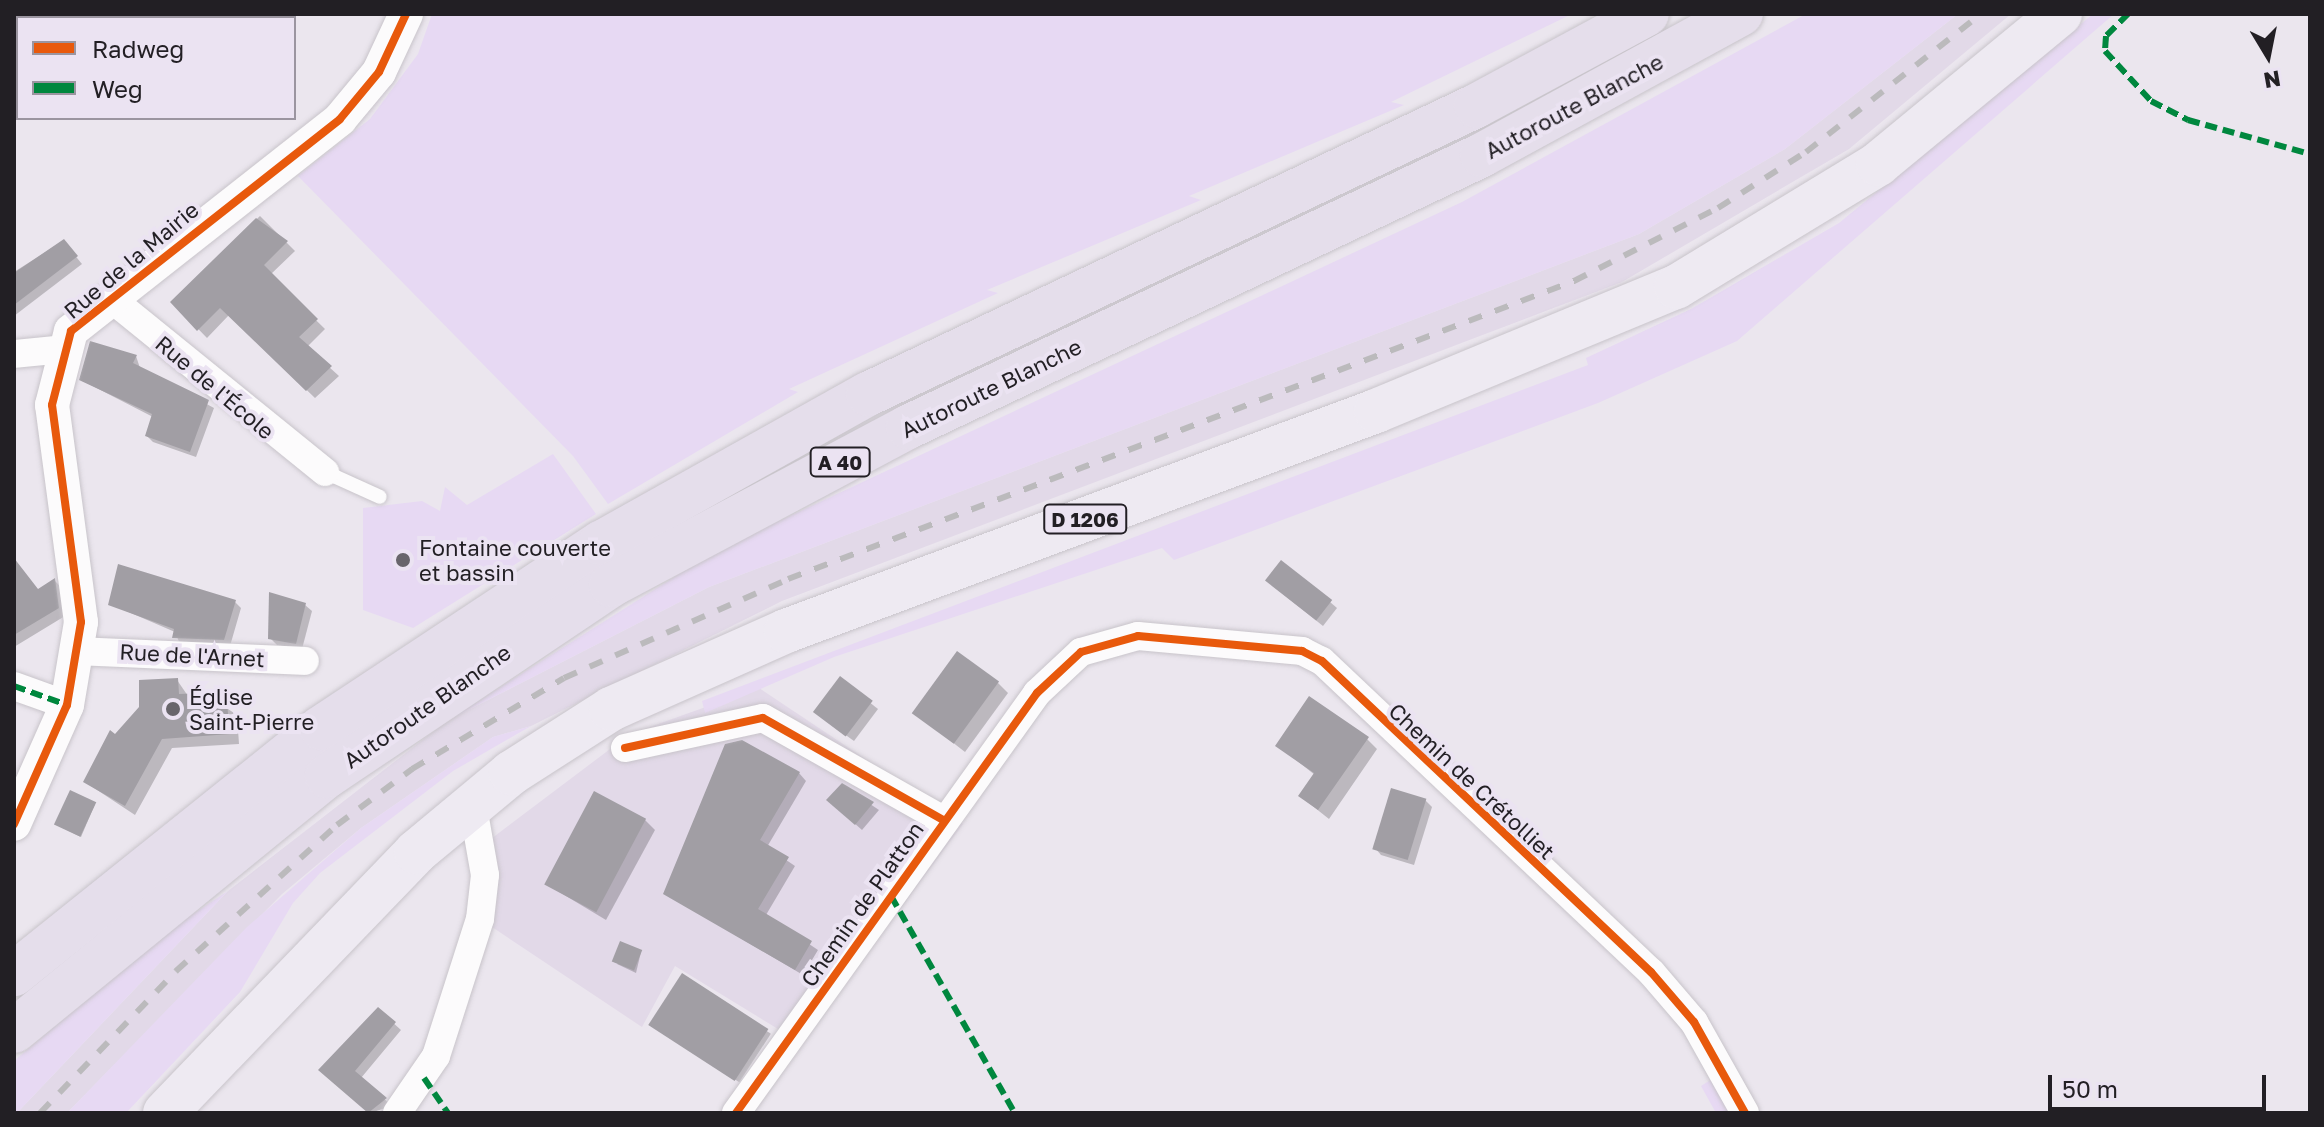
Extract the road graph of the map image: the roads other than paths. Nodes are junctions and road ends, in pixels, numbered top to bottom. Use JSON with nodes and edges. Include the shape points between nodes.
{"nodes":[{"id":1,"x":406,"y":14,"type":"edge"},
{"id":2,"x":1647,"y":14,"type":"edge"},
{"id":3,"x":1741,"y":14,"type":"edge"},
{"id":4,"x":2060,"y":14,"type":"edge"},
{"id":5,"x":109,"y":297,"type":"junction"},
{"id":6,"x":65,"y":349,"type":"junction"},
{"id":7,"x":14,"y":354,"type":"edge"},
{"id":8,"x":325,"y":472,"type":"joint"},
{"id":9,"x":380,"y":497,"type":"dead end"},
{"id":10,"x":78,"y":651,"type":"junction"},
{"id":11,"x":305,"y":661,"type":"dead end"},
{"id":12,"x":1322,"y":661,"type":"joint"},
{"id":13,"x":14,"y":686,"type":"edge"},
{"id":14,"x":67,"y":705,"type":"junction"},
{"id":15,"x":625,"y":748,"type":"dead end"},
{"id":16,"x":472,"y":801,"type":"junction"},
{"id":17,"x":943,"y":820,"type":"junction"},
{"id":18,"x":14,"y":824,"type":"edge"},
{"id":19,"x":14,"y":974,"type":"edge"},
{"id":20,"x":14,"y":1031,"type":"edge"},
{"id":21,"x":166,"y":1111,"type":"edge"},
{"id":22,"x":397,"y":1113,"type":"edge"},
{"id":23,"x":736,"y":1113,"type":"edge"},
{"id":24,"x":1745,"y":1113,"type":"edge"}],
"edges":[{"from":1,"to":5,"type":"street","name":"Rue de la Mairie","via":[[379,72],[340,119]]},
{"from":2,"to":19,"type":"highway","name":"Autoroute Blanche","number":"A 40","via":[[1449,119],[868,394],[601,543],[321,728]]},
{"from":3,"to":20,"type":"highway","name":"Autoroute Blanche","number":"A 40","via":[[1525,133],[908,427],[611,585],[327,776]]},
{"from":4,"to":16,"type":"main road","number":"D 1206","via":[[1878,164],[1676,287],[1465,376],[697,668],[611,709]]},
{"from":5,"to":6,"type":"street","name":"Rue de la Mairie","via":[[80,321]]},
{"from":5,"to":8,"type":"street","name":"Rue de l'École"},
{"from":6,"to":7,"type":"street"},
{"from":6,"to":10,"type":"street","name":"Rue de la Mairie","via":[[52,405],[59,495],[79,579]]},
{"from":8,"to":9,"type":"lane"},
{"from":10,"to":11,"type":"street","name":"Rue de l'Arnet"},
{"from":10,"to":14,"type":"street","name":"Rue de la Mairie"},
{"from":12,"to":17,"type":"street","name":"Chemin de Platton","via":[[1302,651],[1202,640],[1138,636],[1098,644],[1051,677]]},
{"from":12,"to":24,"type":"street","name":"Chemin de Crétolliet","via":[[1651,972],[1694,1022]]},
{"from":13,"to":14,"type":"street"},
{"from":14,"to":18,"type":"street","name":"Rue de la Mairie"},
{"from":15,"to":17,"type":"street","via":[[763,718]]},
{"from":16,"to":21,"type":"main road","number":"D 1206"},
{"from":16,"to":22,"type":"street","via":[[485,875],[480,919],[436,1056]]},
{"from":17,"to":23,"type":"street","name":"Chemin de Platton"}]}
